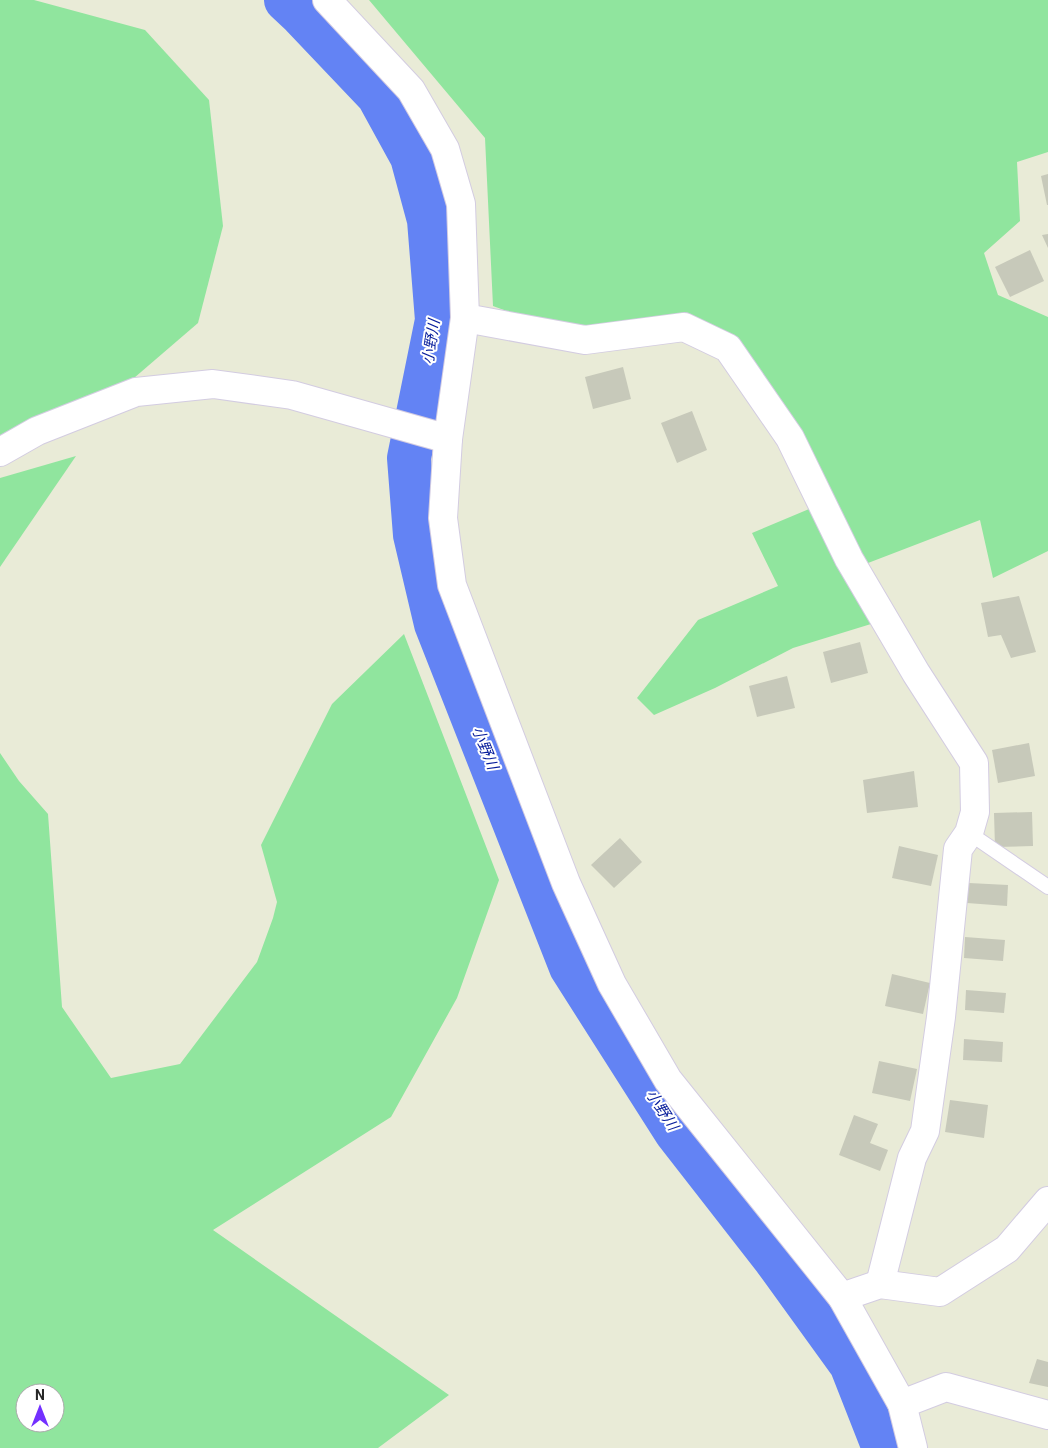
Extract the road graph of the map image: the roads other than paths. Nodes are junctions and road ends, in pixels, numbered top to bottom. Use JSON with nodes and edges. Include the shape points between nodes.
{"nodes":[{"id":1,"x":327,"y":0,"type":"edge"},
{"id":2,"x":465,"y":318,"type":"junction"},
{"id":3,"x":448,"y":439,"type":"junction"},
{"id":4,"x":0,"y":452,"type":"edge"},
{"id":5,"x":969,"y":833,"type":"junction"},
{"id":6,"x":1048,"y":887,"type":"edge"},
{"id":7,"x":1048,"y":1201,"type":"edge"},
{"id":8,"x":880,"y":1284,"type":"junction"},
{"id":9,"x":842,"y":1297,"type":"junction"},
{"id":10,"x":902,"y":1404,"type":"junction"},
{"id":11,"x":1048,"y":1415,"type":"edge"},
{"id":12,"x":913,"y":1448,"type":"edge"}],
"edges":[{"from":1,"to":2,"type":"street","via":[[411,90],[445,149],[461,204]]},
{"from":2,"to":3,"type":"street"},
{"from":2,"to":5,"type":"street","via":[[585,340],[684,327],[728,348],[790,438],[849,559],[974,763],[975,812]]},
{"from":3,"to":4,"type":"street","via":[[292,395],[213,384],[136,392],[37,431]]},
{"from":3,"to":9,"type":"street","via":[[443,518],[452,585],[566,883],[608,975],[668,1080]]},
{"from":5,"to":6,"type":"lane"},
{"from":5,"to":8,"type":"street","via":[[958,849],[924,1132],[912,1158]]},
{"from":7,"to":8,"type":"street","via":[[1007,1249],[940,1292]]},
{"from":8,"to":9,"type":"street"},
{"from":9,"to":10,"type":"street"},
{"from":10,"to":11,"type":"street","via":[[946,1387]]},
{"from":10,"to":12,"type":"street"}]}
